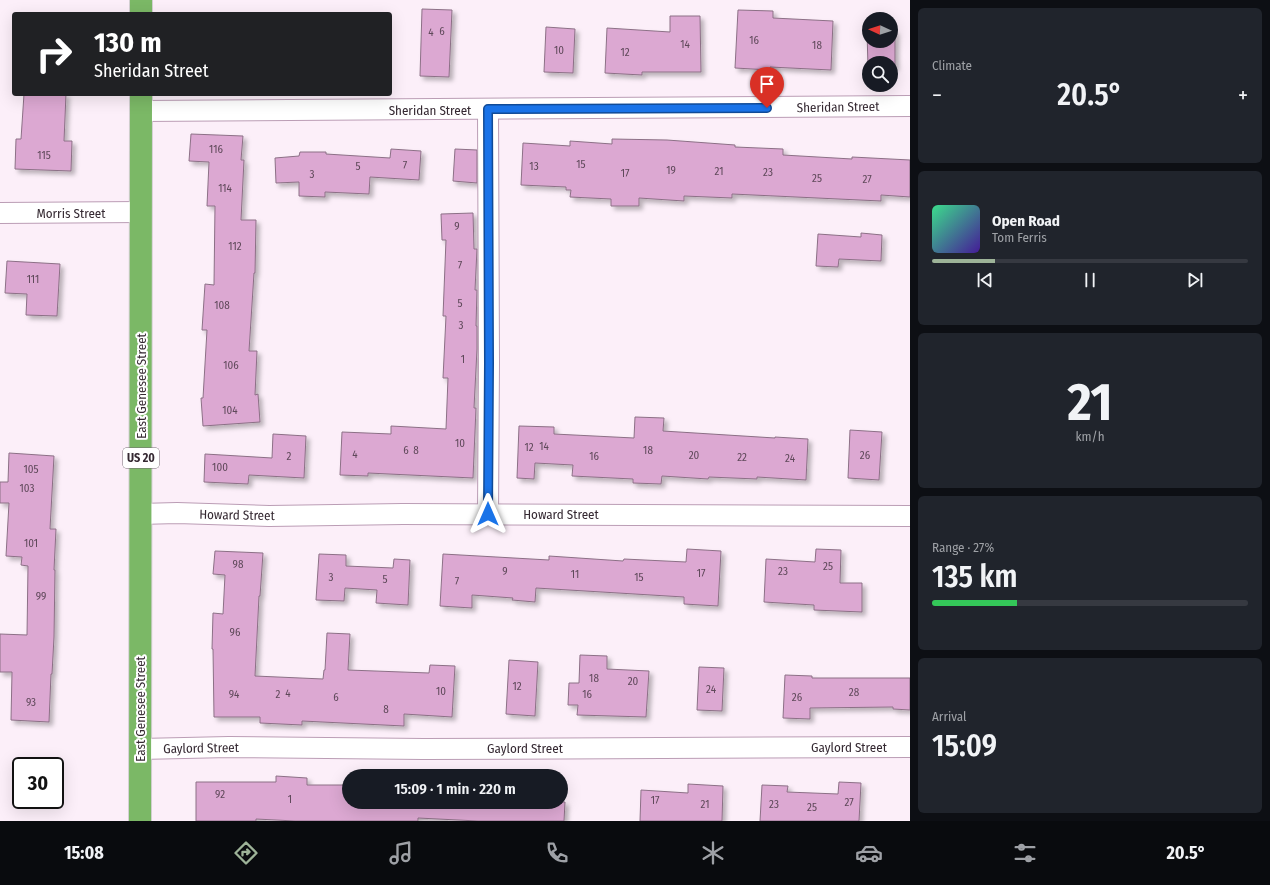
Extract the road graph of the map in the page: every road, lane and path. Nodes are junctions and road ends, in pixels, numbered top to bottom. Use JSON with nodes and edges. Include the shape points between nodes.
{"nodes":[{"id":1,"x":141,"y":0,"type":"edge"},
{"id":2,"x":141,"y":12,"type":"edge"},
{"id":3,"x":141,"y":102,"type":"edge"},
{"id":4,"x":910,"y":106,"type":"edge"},
{"id":5,"x":488,"y":109,"type":"junction"},
{"id":6,"x":141,"y":212,"type":"junction"},
{"id":7,"x":0,"y":213,"type":"edge"},
{"id":8,"x":140,"y":514,"type":"junction"},
{"id":9,"x":488,"y":514,"type":"junction"},
{"id":10,"x":910,"y":516,"type":"edge"},
{"id":11,"x":910,"y":747,"type":"edge"},
{"id":12,"x":140,"y":749,"type":"junction"},
{"id":13,"x":140,"y":821,"type":"edge"}],
"edges":[{"from":1,"to":2,"type":"highway"},
{"from":3,"to":5,"type":"street","name":"Sheridan Street"},
{"from":3,"to":6,"type":"highway","name":"East Genesee Street","number":"US 20"},
{"from":4,"to":5,"type":"street","name":"Sheridan Street"},
{"from":5,"to":9,"type":"street"},
{"from":6,"to":7,"type":"street","name":"Morris Street"},
{"from":6,"to":8,"type":"highway","name":"East Genesee Street","number":"US 20"},
{"from":8,"to":9,"type":"street","name":"Howard Street"},
{"from":8,"to":12,"type":"highway","name":"East Genesee Street","number":"US 20"},
{"from":9,"to":10,"type":"street","name":"Howard Street"},
{"from":11,"to":12,"type":"street","name":"Gaylord Street"},
{"from":12,"to":13,"type":"highway","name":"East Genesee Street","number":"US 20"}]}
